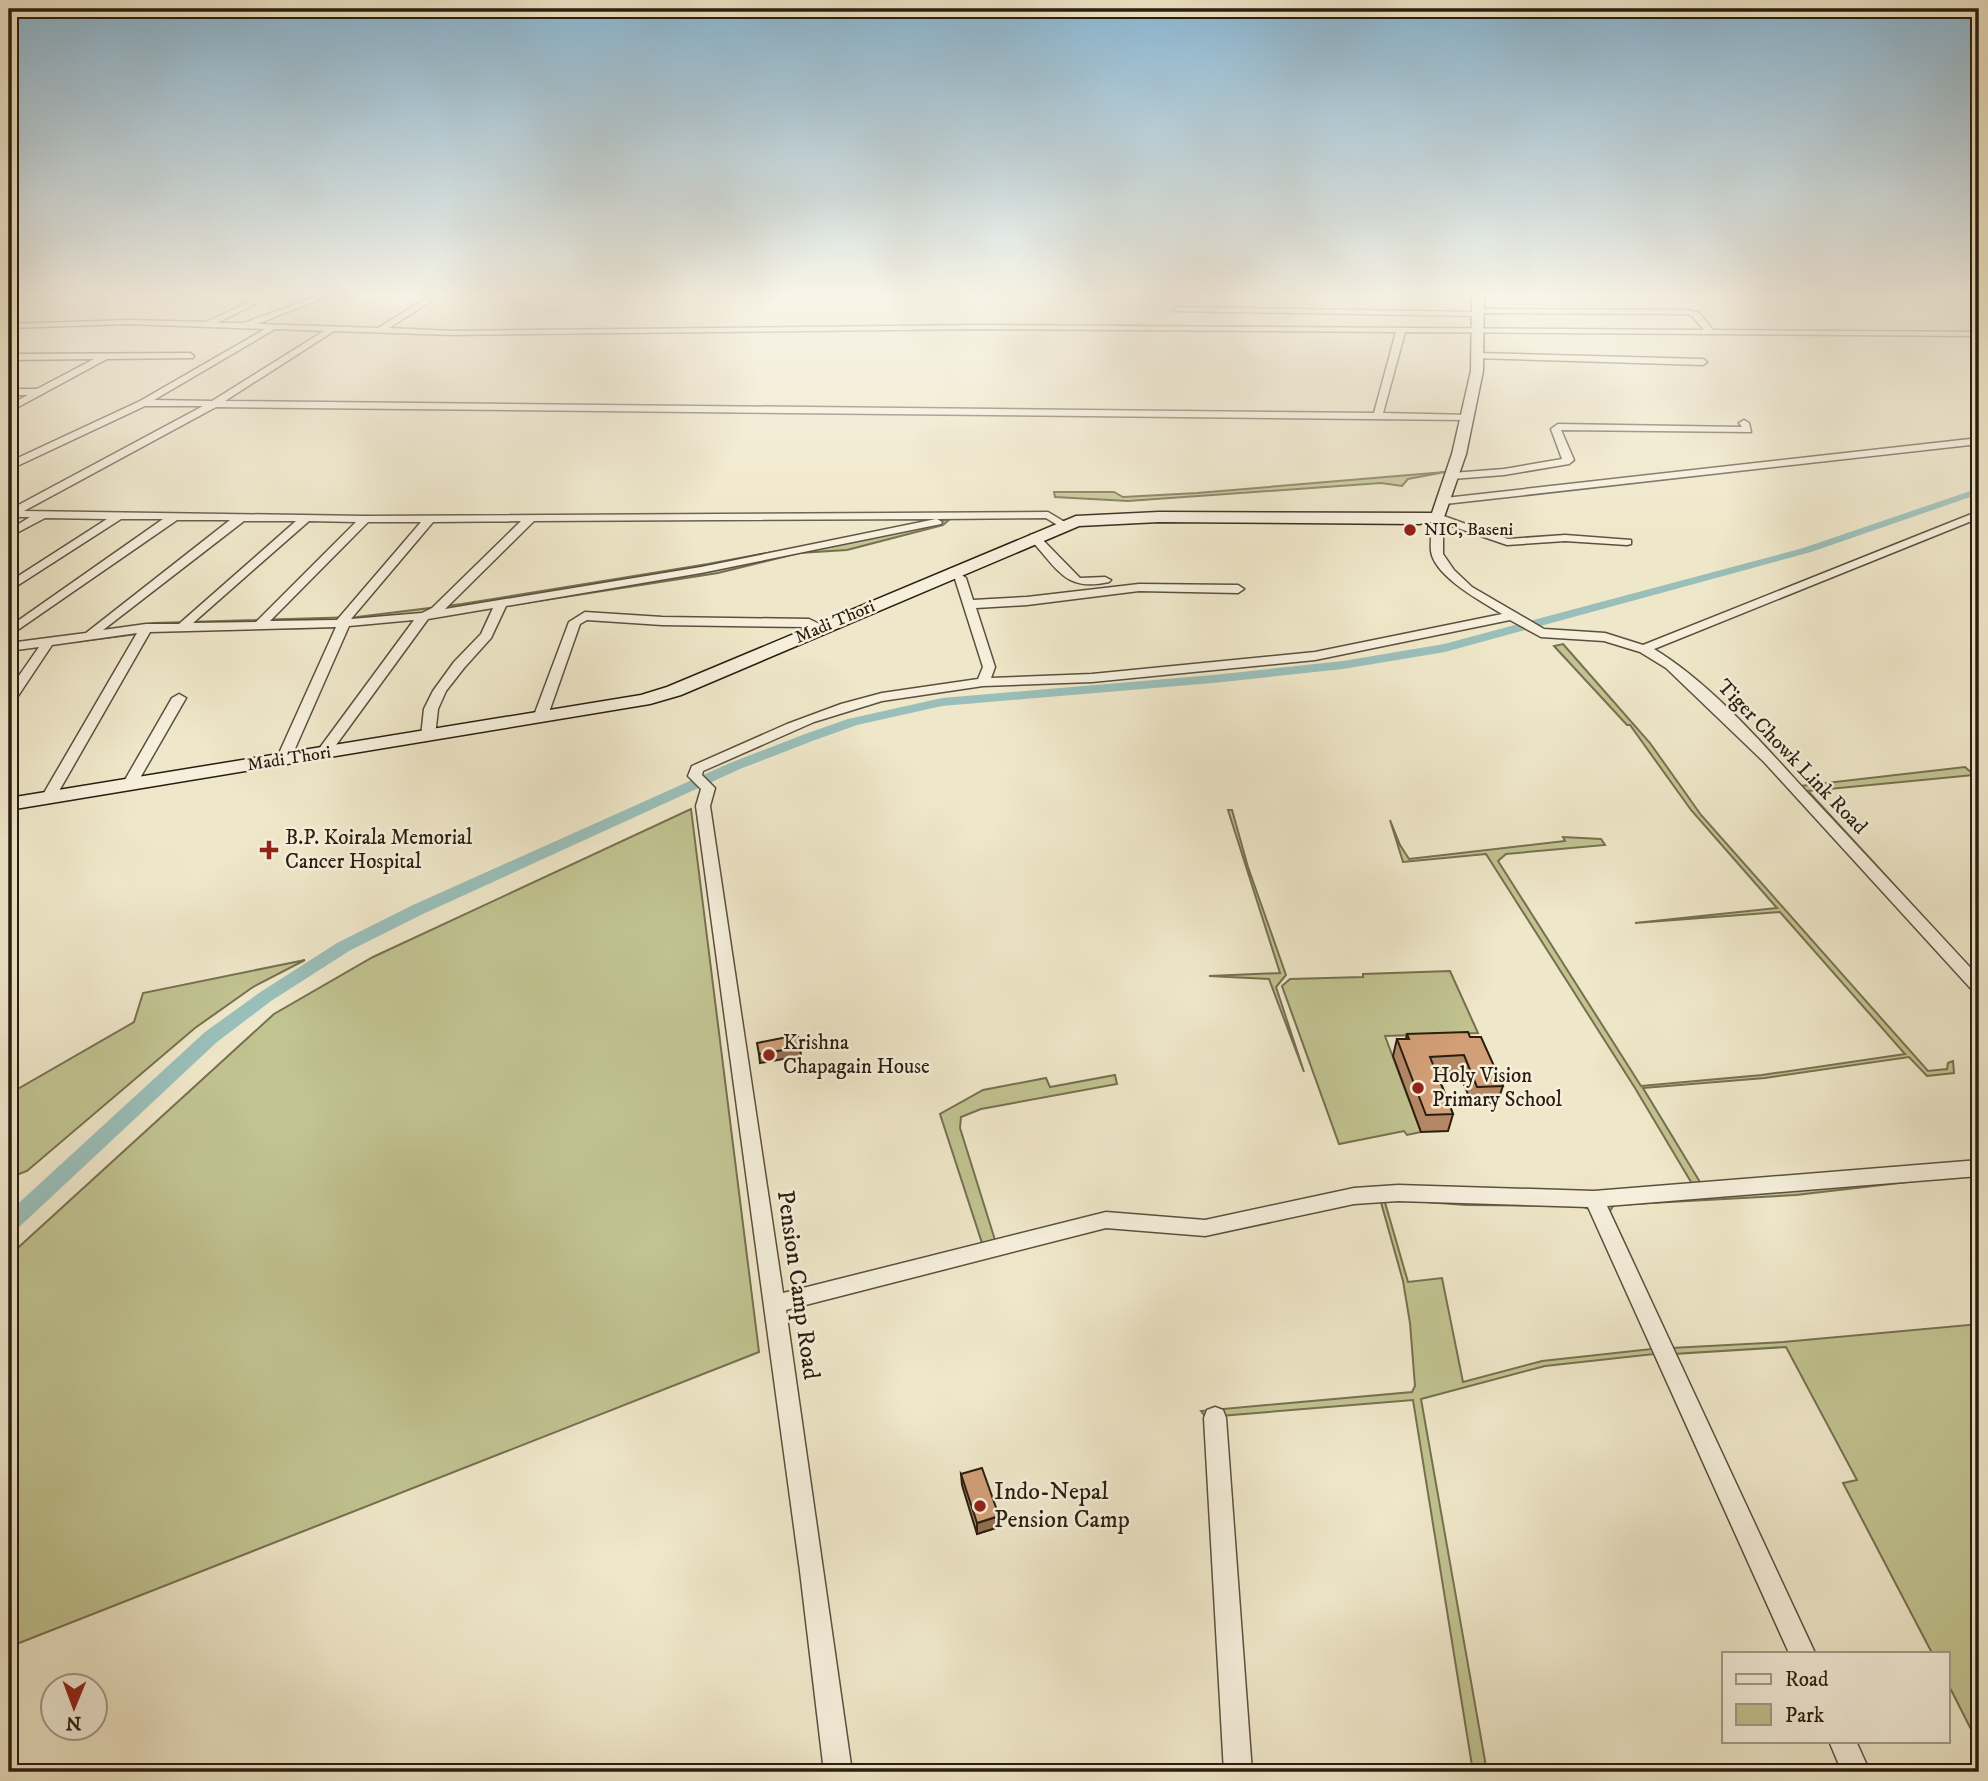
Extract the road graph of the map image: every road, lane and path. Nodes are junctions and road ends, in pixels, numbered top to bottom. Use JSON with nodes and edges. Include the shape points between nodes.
{"nodes":[{"id":1,"x":65,"y":379,"type":"edge"},
{"id":2,"x":184,"y":379,"type":"edge"},
{"id":3,"x":253,"y":379,"type":"edge"},
{"id":4,"x":1388,"y":379,"type":"edge"},
{"id":5,"x":1474,"y":379,"type":"edge"},
{"id":6,"x":9,"y":392,"type":"edge"},
{"id":7,"x":39,"y":393,"type":"junction"},
{"id":8,"x":144,"y":402,"type":"junction"},
{"id":9,"x":214,"y":404,"type":"junction"},
{"id":10,"x":9,"y":409,"type":"edge"},
{"id":11,"x":1378,"y":416,"type":"junction"},
{"id":12,"x":1468,"y":417,"type":"junction"},
{"id":13,"x":1744,"y":423,"type":"dead end"},
{"id":14,"x":1979,"y":441,"type":"edge"},
{"id":15,"x":9,"y":466,"type":"edge"},
{"id":16,"x":1452,"y":476,"type":"junction"},
{"id":17,"x":1442,"y":509,"type":"junction"},
{"id":18,"x":9,"y":514,"type":"edge"},
{"id":19,"x":41,"y":514,"type":"junction"},
{"id":20,"x":1979,"y":514,"type":"edge"},
{"id":21,"x":967,"y":515,"type":"junction"},
{"id":22,"x":118,"y":516,"type":"junction"},
{"id":23,"x":174,"y":517,"type":"junction"},
{"id":24,"x":532,"y":517,"type":"junction"},
{"id":25,"x":240,"y":518,"type":"junction"},
{"id":26,"x":306,"y":518,"type":"junction"},
{"id":27,"x":430,"y":518,"type":"junction"},
{"id":28,"x":365,"y":519,"type":"junction"},
{"id":29,"x":1063,"y":524,"type":"junction"},
{"id":30,"x":9,"y":534,"type":"edge"},
{"id":31,"x":1034,"y":537,"type":"junction"},
{"id":32,"x":1627,"y":542,"type":"dead end"},
{"id":33,"x":951,"y":571,"type":"junction"},
{"id":34,"x":9,"y":587,"type":"edge"},
{"id":35,"x":1132,"y":589,"type":"junction"},
{"id":36,"x":1238,"y":589,"type":"dead end"},
{"id":37,"x":501,"y":603,"type":"junction"},
{"id":38,"x":969,"y":604,"type":"junction"},
{"id":39,"x":424,"y":616,"type":"junction"},
{"id":40,"x":1516,"y":618,"type":"junction"},
{"id":41,"x":342,"y":623,"type":"junction"},
{"id":42,"x":184,"y":625,"type":"junction"},
{"id":43,"x":259,"y":625,"type":"junction"},
{"id":44,"x":146,"y":628,"type":"junction"},
{"id":45,"x":821,"y":628,"type":"junction"},
{"id":46,"x":9,"y":632,"type":"edge"},
{"id":47,"x":90,"y":635,"type":"junction"},
{"id":48,"x":48,"y":642,"type":"junction"},
{"id":49,"x":9,"y":647,"type":"edge"},
{"id":50,"x":1644,"y":649,"type":"junction"},
{"id":51,"x":983,"y":682,"type":"junction"},
{"id":52,"x":178,"y":698,"type":"dead end"},
{"id":53,"x":9,"y":699,"type":"edge"},
{"id":54,"x":540,"y":718,"type":"junction"},
{"id":55,"x":428,"y":736,"type":"junction"},
{"id":56,"x":323,"y":753,"type":"junction"},
{"id":57,"x":283,"y":760,"type":"junction"},
{"id":58,"x":129,"y":785,"type":"junction"},
{"id":59,"x":48,"y":798,"type":"junction"},
{"id":60,"x":9,"y":804,"type":"edge"},
{"id":61,"x":1979,"y":987,"type":"edge"},
{"id":62,"x":1979,"y":1168,"type":"edge"},
{"id":63,"x":1594,"y":1199,"type":"junction"},
{"id":64,"x":774,"y":1304,"type":"junction"},
{"id":65,"x":1214,"y":1418,"type":"dead end"},
{"id":66,"x":1802,"y":1652,"type":"edge"},
{"id":67,"x":1842,"y":1742,"type":"edge"},
{"id":68,"x":838,"y":1772,"type":"edge"},
{"id":69,"x":1238,"y":1772,"type":"edge"},
{"id":70,"x":1856,"y":1772,"type":"edge"}],
"edges":[{"from":1,"to":7,"type":"street"},
{"from":2,"to":8,"type":"street"},
{"from":3,"to":9,"type":"street"},
{"from":4,"to":11,"type":"street"},
{"from":5,"to":12,"type":"main road"},
{"from":6,"to":7,"type":"street"},
{"from":7,"to":10,"type":"street"},
{"from":8,"to":9,"type":"street"},
{"from":8,"to":15,"type":"street"},
{"from":9,"to":11,"type":"street"},
{"from":9,"to":18,"type":"street"},
{"from":11,"to":12,"type":"street"},
{"from":12,"to":16,"type":"main road"},
{"from":13,"to":16,"type":"street","via":[[1748,430],[1558,427],[1569,460],[1565,462]]},
{"from":14,"to":17,"type":"street"},
{"from":16,"to":17,"type":"main road"},
{"from":17,"to":29,"type":"main road","name":"Madi Thori","via":[[1393,520],[1128,517]]},
{"from":17,"to":32,"type":"street","via":[[1507,542],[1565,538]]},
{"from":17,"to":40,"type":"street","via":[[1440,560],[1457,580]]},
{"from":18,"to":19,"type":"street"},
{"from":19,"to":22,"type":"street"},
{"from":19,"to":30,"type":"street"},
{"from":20,"to":50,"type":"street"},
{"from":21,"to":24,"type":"street"},
{"from":21,"to":29,"type":"street","via":[[1048,515]]},
{"from":21,"to":37,"type":"street","via":[[701,570]]},
{"from":22,"to":23,"type":"street"},
{"from":22,"to":34,"type":"street"},
{"from":23,"to":25,"type":"street"},
{"from":23,"to":46,"type":"street"},
{"from":24,"to":27,"type":"street"},
{"from":24,"to":39,"type":"street","via":[[436,611]]},
{"from":25,"to":26,"type":"street"},
{"from":25,"to":47,"type":"street"},
{"from":26,"to":28,"type":"street"},
{"from":26,"to":42,"type":"street"},
{"from":27,"to":28,"type":"street"},
{"from":27,"to":41,"type":"street"},
{"from":28,"to":43,"type":"street"},
{"from":29,"to":31,"type":"main road","name":"Madi Thori"},
{"from":31,"to":33,"type":"main road","name":"Madi Thori"},
{"from":31,"to":35,"type":"street","via":[[1076,581],[1121,579]]},
{"from":33,"to":38,"type":"street","via":[[960,578]]},
{"from":33,"to":45,"type":"main road","name":"Madi Thori"},
{"from":35,"to":36,"type":"street"},
{"from":35,"to":38,"type":"street"},
{"from":37,"to":39,"type":"street"},
{"from":37,"to":55,"type":"street","via":[[487,635],[440,691],[431,709]]},
{"from":38,"to":51,"type":"street","via":[[989,667]]},
{"from":39,"to":41,"type":"street"},
{"from":39,"to":56,"type":"street"},
{"from":40,"to":50,"type":"street","name":"Tiger Chowk Link Road","via":[[1548,634],[1605,637]]},
{"from":40,"to":51,"type":"street","via":[[1315,656],[1092,678]]},
{"from":41,"to":43,"type":"street"},
{"from":41,"to":57,"type":"street"},
{"from":42,"to":43,"type":"street"},
{"from":42,"to":44,"type":"street"},
{"from":44,"to":47,"type":"street"},
{"from":44,"to":59,"type":"street"},
{"from":45,"to":54,"type":"main road","name":"Madi Thori","via":[[674,691]]},
{"from":45,"to":54,"type":"street","via":[[808,623],[585,616],[575,622]]},
{"from":47,"to":48,"type":"street"},
{"from":48,"to":49,"type":"street"},
{"from":48,"to":53,"type":"street"},
{"from":50,"to":61,"type":"street","name":"Tiger Chowk Link Road","via":[[1671,665],[1729,718]]},
{"from":51,"to":64,"type":"street","name":"Pension Camp Road","via":[[881,698],[799,723],[697,769]]},
{"from":52,"to":58,"type":"street"},
{"from":54,"to":55,"type":"main road","name":"Madi Thori"},
{"from":55,"to":56,"type":"main road","name":"Madi Thori"},
{"from":56,"to":57,"type":"main road","name":"Madi Thori"},
{"from":57,"to":58,"type":"main road","name":"Madi Thori"},
{"from":58,"to":59,"type":"main road","name":"Madi Thori"},
{"from":59,"to":60,"type":"main road","name":"Madi Thori"},
{"from":62,"to":63,"type":"street"},
{"from":63,"to":64,"type":"street","via":[[1398,1192],[1354,1196],[1205,1228],[1106,1220]]},
{"from":63,"to":66,"type":"street"},
{"from":64,"to":68,"type":"street","name":"Pension Camp Road"},
{"from":65,"to":69,"type":"street"},
{"from":67,"to":70,"type":"street"}]}
